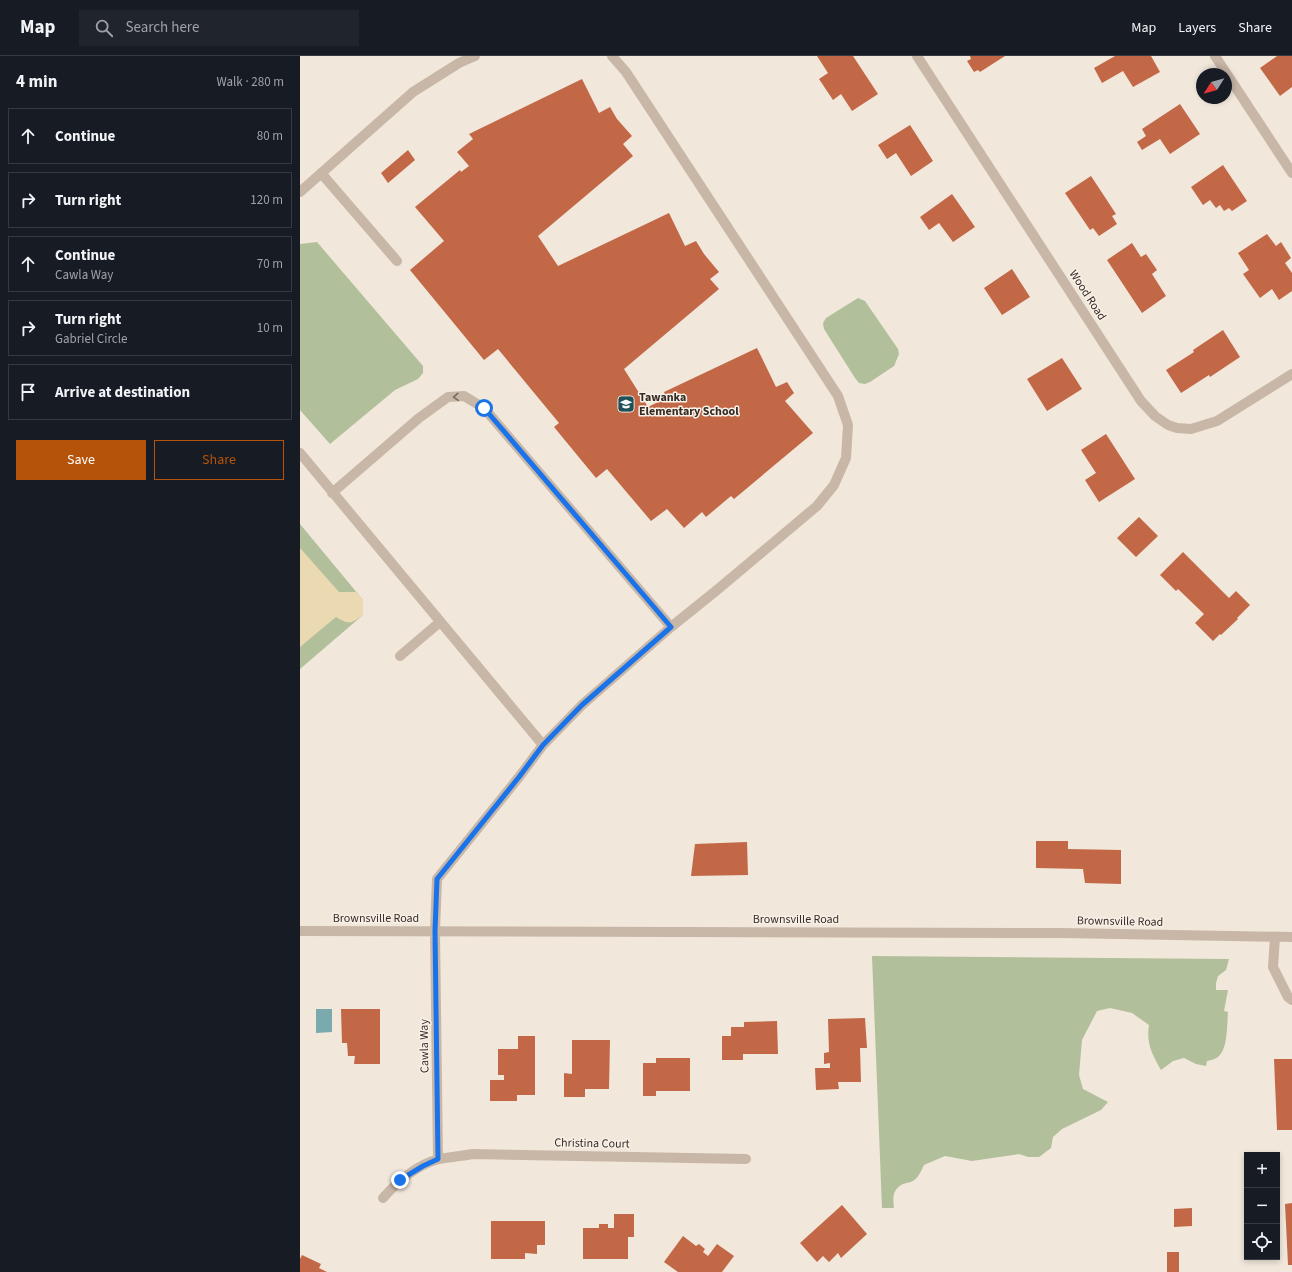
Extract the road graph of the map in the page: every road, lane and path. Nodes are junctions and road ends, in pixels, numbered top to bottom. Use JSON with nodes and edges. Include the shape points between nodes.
{"nodes":[{"id":1,"x":475,"y":56,"type":"edge"},
{"id":2,"x":612,"y":56,"type":"edge"},
{"id":3,"x":917,"y":56,"type":"edge"},
{"id":4,"x":1216,"y":56,"type":"edge"},
{"id":5,"x":321,"y":173,"type":"junction"},
{"id":6,"x":1292,"y":173,"type":"edge"},
{"id":7,"x":300,"y":192,"type":"edge"},
{"id":8,"x":397,"y":261,"type":"dead end"},
{"id":9,"x":1292,"y":374,"type":"edge"},
{"id":10,"x":300,"y":453,"type":"edge"},
{"id":11,"x":332,"y":492,"type":"junction"},
{"id":12,"x":440,"y":622,"type":"junction"},
{"id":13,"x":671,"y":627,"type":"junction"},
{"id":14,"x":400,"y":656,"type":"dead end"},
{"id":15,"x":543,"y":745,"type":"junction"},
{"id":16,"x":300,"y":931,"type":"edge"},
{"id":17,"x":435,"y":931,"type":"junction"},
{"id":18,"x":1275,"y":937,"type":"junction"},
{"id":19,"x":1292,"y":937,"type":"edge"},
{"id":20,"x":1292,"y":1000,"type":"edge"},
{"id":21,"x":438,"y":1159,"type":"junction"},
{"id":22,"x":746,"y":1159,"type":"dead end"},
{"id":23,"x":383,"y":1198,"type":"dead end"}],
"edges":[{"from":1,"to":5,"type":"street","via":[[413,92]]},
{"from":2,"to":13,"type":"street","name":"Cawla Way","via":[[626,72],[838,396],[848,425],[846,458],[834,485],[817,506]]},
{"from":3,"to":9,"type":"street","name":"Wood Road","via":[[1141,401],[1155,416],[1177,428],[1191,429],[1218,421]]},
{"from":4,"to":6,"type":"street"},
{"from":5,"to":7,"type":"street"},
{"from":5,"to":8,"type":"street"},
{"from":10,"to":11,"type":"street"},
{"from":11,"to":12,"type":"street"},
{"from":13,"to":11,"type":"street","one_way":true,"via":[[484,408],[464,396],[448,397],[419,418]]},
{"from":12,"to":14,"type":"street"},
{"from":12,"to":15,"type":"street"},
{"from":13,"to":15,"type":"street","name":"Cawla Way","via":[[582,705]]},
{"from":15,"to":17,"type":"street","name":"Cawla Way","via":[[437,879]]},
{"from":16,"to":17,"type":"street","name":"Brownsville Road"},
{"from":17,"to":18,"type":"street","name":"Brownsville Road","via":[[1062,933]]},
{"from":17,"to":21,"type":"street","name":"Cawla Way"},
{"from":18,"to":19,"type":"street","name":"Brownsville Road"},
{"from":18,"to":20,"type":"street","via":[[1274,967],[1288,997]]},
{"from":21,"to":22,"type":"street","name":"Christina Court","via":[[473,1154]]},
{"from":21,"to":23,"type":"street","name":"Christina Court","via":[[400,1180]]}]}
